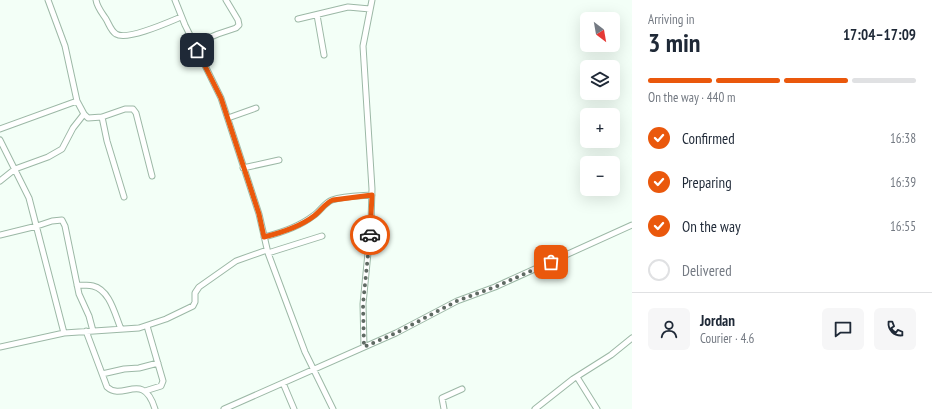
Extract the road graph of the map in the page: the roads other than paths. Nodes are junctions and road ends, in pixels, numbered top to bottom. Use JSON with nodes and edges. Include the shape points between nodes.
{"nodes":[{"id":1,"x":48,"y":0,"type":"edge"},
{"id":2,"x":96,"y":0,"type":"edge"},
{"id":3,"x":175,"y":0,"type":"edge"},
{"id":4,"x":226,"y":0,"type":"edge"},
{"id":5,"x":372,"y":0,"type":"edge"},
{"id":6,"x":370,"y":9,"type":"junction"},
{"id":7,"x":317,"y":15,"type":"junction"},
{"id":8,"x":181,"y":17,"type":"junction"},
{"id":9,"x":298,"y":19,"type":"dead end"},
{"id":10,"x":194,"y":44,"type":"junction"},
{"id":11,"x":324,"y":55,"type":"dead end"},
{"id":12,"x":77,"y":101,"type":"junction"},
{"id":13,"x":256,"y":108,"type":"dead end"},
{"id":14,"x":84,"y":114,"type":"junction"},
{"id":15,"x":102,"y":117,"type":"junction"},
{"id":16,"x":228,"y":118,"type":"junction"},
{"id":17,"x":0,"y":129,"type":"edge"},
{"id":18,"x":0,"y":140,"type":"edge"},
{"id":19,"x":279,"y":160,"type":"dead end"},
{"id":20,"x":243,"y":168,"type":"junction"},
{"id":21,"x":15,"y":169,"type":"junction"},
{"id":22,"x":152,"y":176,"type":"dead end"},
{"id":23,"x":0,"y":181,"type":"edge"},
{"id":24,"x":372,"y":195,"type":"junction"},
{"id":25,"x":124,"y":197,"type":"dead end"},
{"id":26,"x":632,"y":225,"type":"edge"},
{"id":27,"x":37,"y":226,"type":"junction"},
{"id":28,"x":0,"y":235,"type":"edge"},
{"id":29,"x":322,"y":236,"type":"dead end"},
{"id":30,"x":264,"y":237,"type":"junction"},
{"id":31,"x":268,"y":251,"type":"junction"},
{"id":32,"x":78,"y":285,"type":"junction"},
{"id":33,"x":146,"y":326,"type":"junction"},
{"id":34,"x":121,"y":329,"type":"junction"},
{"id":35,"x":86,"y":331,"type":"junction"},
{"id":36,"x":93,"y":331,"type":"junction"},
{"id":37,"x":64,"y":333,"type":"junction"},
{"id":38,"x":632,"y":338,"type":"edge"},
{"id":39,"x":0,"y":347,"type":"edge"},
{"id":40,"x":364,"y":347,"type":"junction"},
{"id":41,"x":158,"y":362,"type":"junction"},
{"id":42,"x":313,"y":370,"type":"junction"},
{"id":43,"x":102,"y":374,"type":"junction"},
{"id":44,"x":577,"y":377,"type":"junction"},
{"id":45,"x":283,"y":383,"type":"junction"},
{"id":46,"x":462,"y":390,"type":"dead end"},
{"id":47,"x":145,"y":391,"type":"junction"},
{"id":48,"x":155,"y":409,"type":"edge"},
{"id":49,"x":224,"y":409,"type":"edge"},
{"id":50,"x":294,"y":409,"type":"edge"},
{"id":51,"x":332,"y":409,"type":"edge"},
{"id":52,"x":444,"y":409,"type":"edge"},
{"id":53,"x":535,"y":409,"type":"edge"},
{"id":54,"x":597,"y":409,"type":"edge"}],
"edges":[{"from":1,"to":12,"type":"street","via":[[65,46]]},
{"from":2,"to":8,"type":"street","via":[[112,30],[120,36],[141,32]]},
{"from":3,"to":8,"type":"street"},
{"from":4,"to":10,"type":"street","via":[[238,20],[236,28]]},
{"from":5,"to":6,"type":"street"},
{"from":6,"to":7,"type":"street","via":[[348,7]]},
{"from":6,"to":24,"type":"street","via":[[363,46]]},
{"from":7,"to":9,"type":"street"},
{"from":7,"to":11,"type":"street"},
{"from":8,"to":10,"type":"street"},
{"from":10,"to":16,"type":"street"},
{"from":12,"to":14,"type":"street"},
{"from":12,"to":17,"type":"street"},
{"from":13,"to":16,"type":"street"},
{"from":14,"to":15,"type":"street","via":[[88,118]]},
{"from":14,"to":21,"type":"street","via":[[62,149]]},
{"from":15,"to":22,"type":"street","via":[[133,109]]},
{"from":15,"to":25,"type":"street"},
{"from":16,"to":20,"type":"street"},
{"from":18,"to":21,"type":"street"},
{"from":19,"to":20,"type":"street"},
{"from":20,"to":30,"type":"street"},
{"from":21,"to":23,"type":"street"},
{"from":21,"to":27,"type":"street","via":[[29,198]]},
{"from":24,"to":30,"type":"street","via":[[330,201],[307,220],[280,233]]},
{"from":24,"to":40,"type":"street","via":[[363,304]]},
{"from":26,"to":40,"type":"street","via":[[495,287],[457,301]]},
{"from":27,"to":28,"type":"street"},
{"from":27,"to":32,"type":"street","via":[[62,220]]},
{"from":27,"to":37,"type":"street"},
{"from":29,"to":31,"type":"street"},
{"from":30,"to":31,"type":"street"},
{"from":31,"to":33,"type":"street","via":[[236,261],[199,287],[195,293],[193,306]]},
{"from":31,"to":42,"type":"street"},
{"from":32,"to":34,"type":"street","via":[[93,286],[105,294]]},
{"from":32,"to":36,"type":"street"},
{"from":33,"to":34,"type":"street"},
{"from":33,"to":41,"type":"street"},
{"from":34,"to":36,"type":"street"},
{"from":35,"to":36,"type":"street"},
{"from":35,"to":37,"type":"street"},
{"from":35,"to":43,"type":"street"},
{"from":37,"to":39,"type":"street"},
{"from":38,"to":44,"type":"street"},
{"from":40,"to":42,"type":"street"},
{"from":41,"to":43,"type":"street"},
{"from":41,"to":47,"type":"street","via":[[163,384]]},
{"from":42,"to":45,"type":"street"},
{"from":42,"to":51,"type":"street"},
{"from":43,"to":47,"type":"street","via":[[110,390]]},
{"from":44,"to":53,"type":"street"},
{"from":44,"to":54,"type":"street"},
{"from":45,"to":49,"type":"street"},
{"from":45,"to":50,"type":"street"},
{"from":46,"to":52,"type":"street","via":[[442,398]]},
{"from":47,"to":48,"type":"street"}]}
